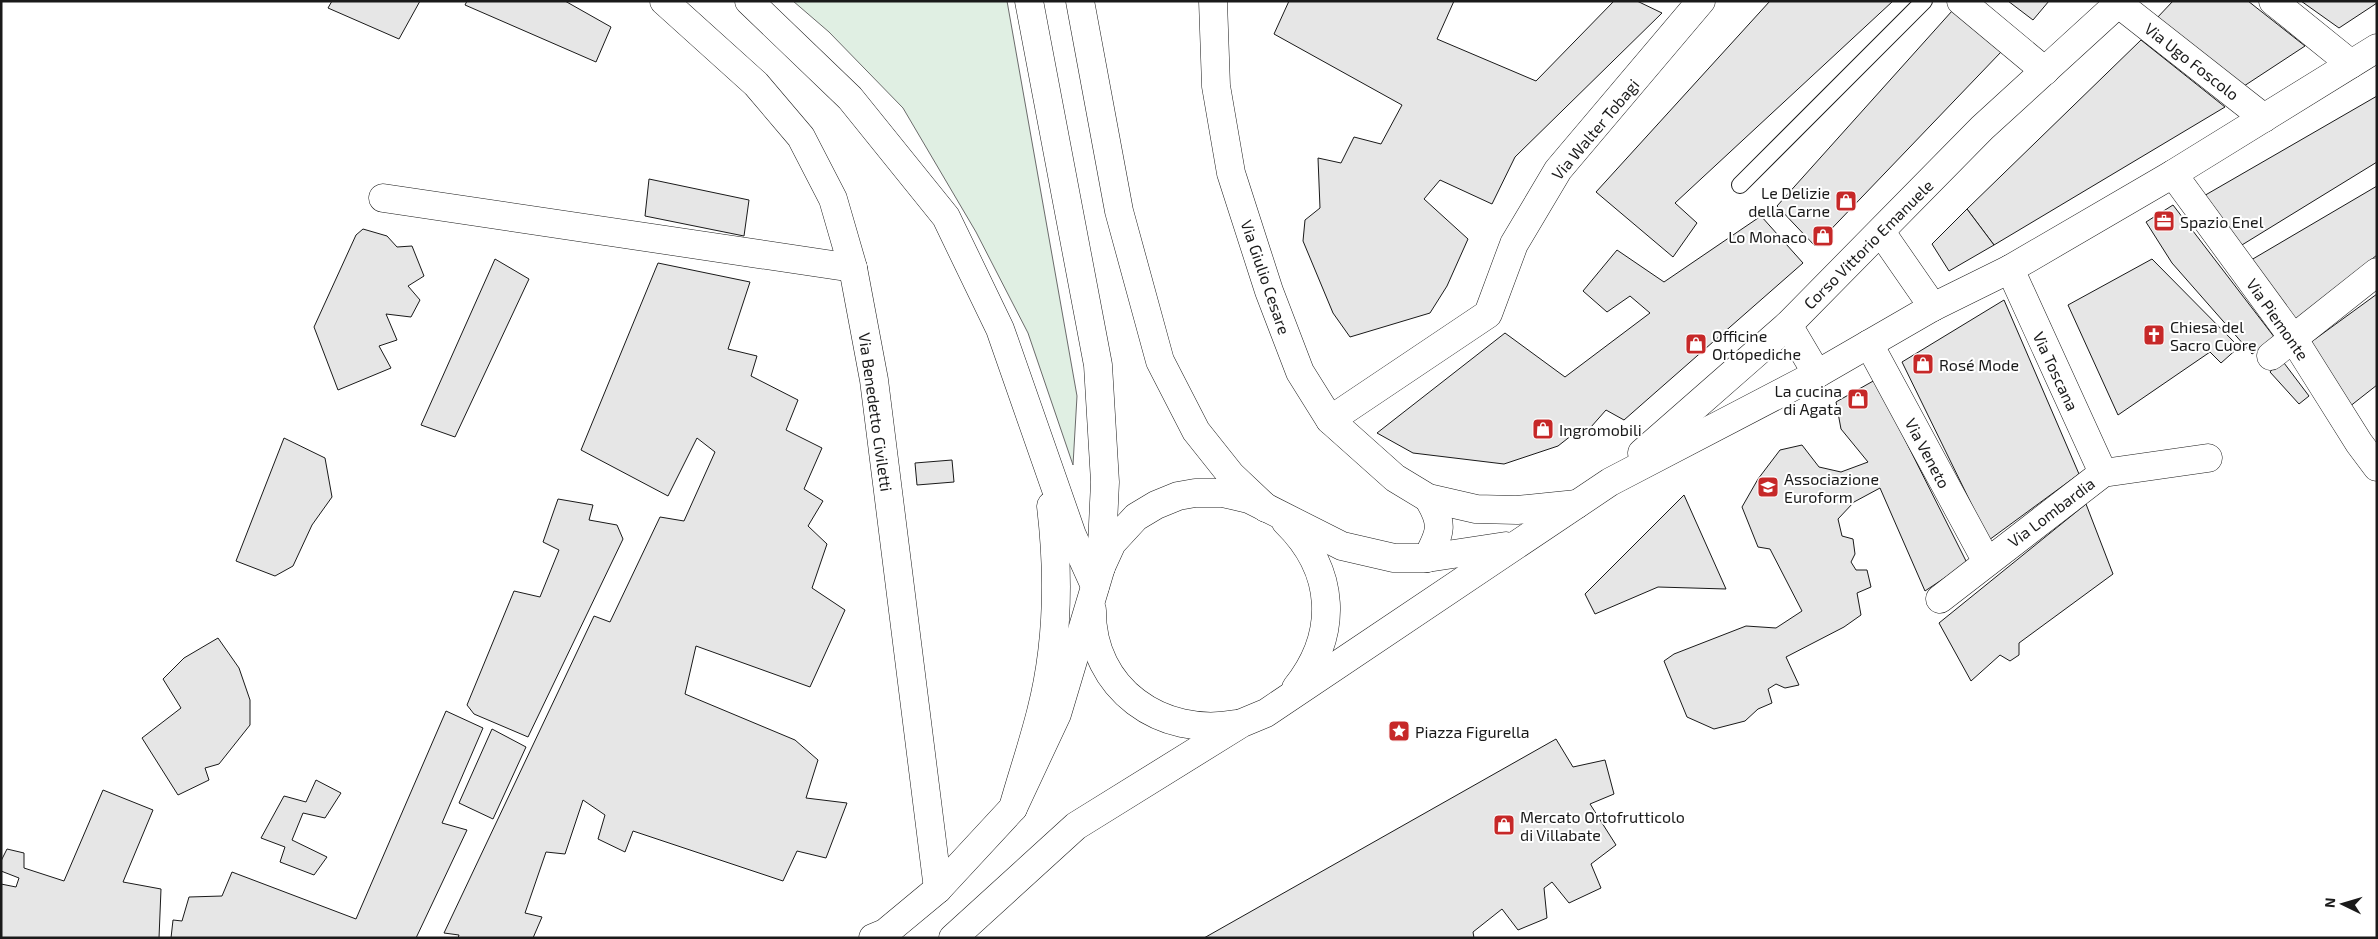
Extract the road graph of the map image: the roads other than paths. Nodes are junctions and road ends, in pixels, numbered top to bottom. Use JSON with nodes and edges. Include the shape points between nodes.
{"nodes":[{"id":1,"x":664,"y":1,"type":"edge"},
{"id":2,"x":749,"y":1,"type":"edge"},
{"id":3,"x":1029,"y":1,"type":"edge"},
{"id":4,"x":1082,"y":1,"type":"edge"},
{"id":5,"x":1213,"y":1,"type":"edge"},
{"id":6,"x":1701,"y":1,"type":"edge"},
{"id":7,"x":1924,"y":1,"type":"edge"},
{"id":8,"x":1961,"y":1,"type":"edge"},
{"id":9,"x":2273,"y":1,"type":"edge"},
{"id":10,"x":2120,"y":2,"type":"edge"},
{"id":11,"x":2377,"y":48,"type":"edge"},
{"id":12,"x":2351,"y":64,"type":"junction"},
{"id":13,"x":2045,"y":71,"type":"junction"},
{"id":14,"x":2264,"y":118,"type":"junction"},
{"id":15,"x":2173,"y":174,"type":"junction"},
{"id":16,"x":1740,"y":185,"type":"dead end"},
{"id":17,"x":383,"y":198,"type":"dead end"},
{"id":18,"x":1881,"y":232,"type":"junction"},
{"id":19,"x":853,"y":268,"type":"junction"},
{"id":20,"x":2010,"y":269,"type":"junction"},
{"id":21,"x":2377,"y":272,"type":"edge"},
{"id":22,"x":1933,"y":306,"type":"junction"},
{"id":23,"x":1788,"y":325,"type":"junction"},
{"id":24,"x":2293,"y":338,"type":"junction"},
{"id":25,"x":1869,"y":344,"type":"junction"},
{"id":26,"x":2270,"y":356,"type":"dead end"},
{"id":27,"x":1817,"y":374,"type":"junction"},
{"id":28,"x":1330,"y":420,"type":"junction"},
{"id":29,"x":1044,"y":452,"type":"junction"},
{"id":30,"x":2208,"y":458,"type":"dead end"},
{"id":31,"x":2377,"y":467,"type":"edge"},
{"id":32,"x":2103,"y":473,"type":"junction"},
{"id":33,"x":1610,"y":482,"type":"junction"},
{"id":34,"x":1428,"y":498,"type":"junction"},
{"id":35,"x":1577,"y":504,"type":"junction"},
{"id":36,"x":1272,"y":511,"type":"junction"},
{"id":37,"x":1515,"y":545,"type":"junction"},
{"id":38,"x":1427,"y":558,"type":"junction"},
{"id":39,"x":1987,"y":562,"type":"junction"},
{"id":40,"x":1096,"y":583,"type":"junction"},
{"id":41,"x":1940,"y":599,"type":"dead end"},
{"id":42,"x":1254,"y":718,"type":"junction"},
{"id":43,"x":1013,"y":808,"type":"junction"},
{"id":44,"x":938,"y":888,"type":"junction"},
{"id":45,"x":881,"y":936,"type":"edge"},
{"id":46,"x":953,"y":938,"type":"edge"}],
"edges":[{"from":1,"to":19,"type":"main road","name":"Via Benedetto Civiletti","via":[[756,84],[801,137],[833,199]]},
{"from":2,"to":29,"type":"main road","via":[[850,98],[946,217],[1000,329]]},
{"from":3,"to":40,"type":"main road","via":[[1098,365],[1105,482]]},
{"from":4,"to":36,"type":"main road","via":[[1120,211],[1160,361],[1196,431],[1231,475]]},
{"from":5,"to":28,"type":"main road","name":"Via Giulio Cesare","via":[[1216,86],[1231,173],[1300,372]]},
{"from":6,"to":28,"type":"main road","name":"Via Walter Tobagi","via":[[1558,170],[1514,244],[1488,314]]},
{"from":7,"to":16,"type":"lane"},
{"from":8,"to":13,"type":"main road"},
{"from":9,"to":12,"type":"main road"},
{"from":10,"to":13,"type":"main road","name":"Corso Vittorio Emanuele"},
{"from":10,"to":14,"type":"main road","name":"Via Ugo Foscolo"},
{"from":11,"to":12,"type":"main road"},
{"from":12,"to":14,"type":"main road"},
{"from":13,"to":18,"type":"main road","name":"Corso Vittorio Emanuele","via":[[1982,128]]},
{"from":14,"to":15,"type":"main road"},
{"from":15,"to":20,"type":"main road"},
{"from":15,"to":24,"type":"main road","name":"Via Piemonte"},
{"from":17,"to":19,"type":"main road"},
{"from":18,"to":22,"type":"main road"},
{"from":18,"to":23,"type":"main road","name":"Corso Vittorio Emanuele"},
{"from":19,"to":44,"type":"main road","name":"Via Benedetto Civiletti","via":[[874,380]]},
{"from":20,"to":22,"type":"main road"},
{"from":20,"to":32,"type":"main road","name":"Via Toscana"},
{"from":21,"to":24,"type":"main road"},
{"from":22,"to":25,"type":"main road"},
{"from":23,"to":27,"type":"main road"},
{"from":23,"to":33,"type":"main road","name":"Corso Vittorio Emanuele"},
{"from":24,"to":26,"type":"main road"},
{"from":24,"to":31,"type":"main road","name":"Via Piemonte"},
{"from":25,"to":27,"type":"main road"},
{"from":25,"to":39,"type":"main road","name":"Via Veneto"},
{"from":27,"to":33,"type":"main road"},
{"from":28,"to":34,"type":"main road","name":"Via Giulio Cesare","via":[[1395,478]]},
{"from":29,"to":40,"type":"main road","via":[[1072,535]]},
{"from":29,"to":43,"type":"main road","via":[[1055,539],[1052,652],[1041,711]]},
{"from":30,"to":32,"type":"main road","name":"Via Lombardia"},
{"from":32,"to":39,"type":"main road","name":"Via Lombardia"},
{"from":33,"to":35,"type":"main road"},
{"from":34,"to":35,"type":"main road","name":"Via Giulio Cesare","via":[[1476,509],[1517,510]]},
{"from":34,"to":38,"type":"main road","via":[[1438,515],[1438,537]]},
{"from":35,"to":37,"type":"main road"},
{"from":36,"to":38,"type":"main road","via":[[1342,546],[1394,558]]},
{"from":36,"to":40,"type":"main road","via":[[1249,499],[1223,493],[1178,496],[1136,517],[1112,543]]},
{"from":36,"to":42,"type":"main road","via":[[1302,538],[1320,571],[1326,613],[1322,643],[1310,670],[1290,695]]},
{"from":37,"to":38,"type":"main road"},
{"from":37,"to":42,"type":"main road"},
{"from":39,"to":41,"type":"main road","name":"Via Lombardia"},
{"from":40,"to":42,"type":"main road","via":[[1092,619],[1097,646],[1108,671],[1128,696],[1153,714],[1182,725],[1214,728]]},
{"from":40,"to":43,"type":"main road","via":[[1057,714]]},
{"from":42,"to":46,"type":"main road","via":[[1076,826]]},
{"from":43,"to":44,"type":"main road"},
{"from":44,"to":45,"type":"main road"}]}
